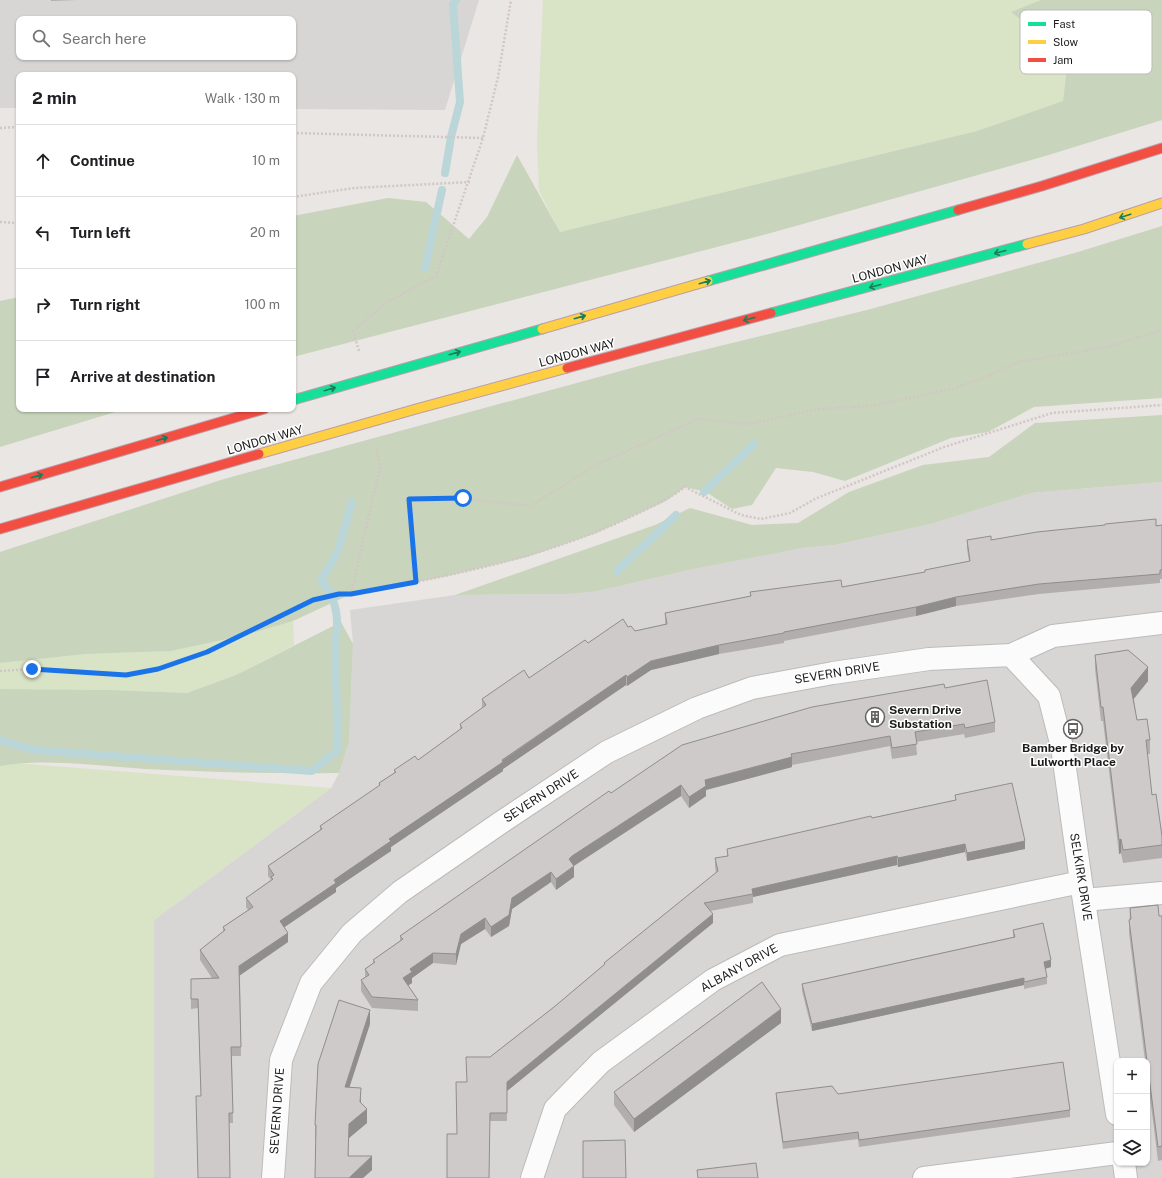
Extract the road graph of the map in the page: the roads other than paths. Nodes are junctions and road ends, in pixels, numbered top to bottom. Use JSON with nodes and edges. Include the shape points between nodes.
{"nodes":[{"id":1,"x":1162,"y":148,"type":"edge"},
{"id":2,"x":1162,"y":203,"type":"edge"},
{"id":3,"x":296,"y":399,"type":"edge"},
{"id":4,"x":254,"y":412,"type":"edge"},
{"id":5,"x":0,"y":487,"type":"edge"},
{"id":6,"x":0,"y":529,"type":"edge"},
{"id":7,"x":1162,"y":623,"type":"edge"},
{"id":8,"x":1012,"y":655,"type":"junction"},
{"id":9,"x":1082,"y":891,"type":"junction"},
{"id":10,"x":1162,"y":892,"type":"edge"},
{"id":11,"x":1114,"y":1095,"type":"edge"},
{"id":12,"x":1114,"y":1153,"type":"edge"},
{"id":13,"x":1124,"y":1166,"type":"edge"},
{"id":14,"x":273,"y":1178,"type":"edge"},
{"id":15,"x":532,"y":1178,"type":"edge"},
{"id":16,"x":924,"y":1178,"type":"edge"},
{"id":17,"x":1126,"y":1178,"type":"edge"}],
"edges":[{"from":3,"to":1,"type":"highway","one_way":true,"via":[[1042,186]]},
{"from":2,"to":6,"type":"highway","name":"LONDON WAY","one_way":true,"via":[[1084,230],[416,409]]},
{"from":5,"to":4,"type":"highway","one_way":true},
{"from":7,"to":8,"type":"street","via":[[1053,636]]},
{"from":8,"to":9,"type":"street","name":"SELKIRK DRIVE","via":[[1049,696],[1062,747]]},
{"from":8,"to":14,"type":"street","name":"SEVERN DRIVE","via":[[929,659],[833,673],[752,688],[697,708],[608,752],[400,892],[352,933],[311,983],[281,1060]]},
{"from":9,"to":10,"type":"street","name":"ALBANY DRIVE"},
{"from":9,"to":11,"type":"street","name":"SELKIRK DRIVE"},
{"from":9,"to":15,"type":"street","name":"ALBANY DRIVE","via":[[780,945],[713,980],[601,1062],[555,1109]]},
{"from":12,"to":16,"type":"street"},
{"from":13,"to":17,"type":"street"}]}
